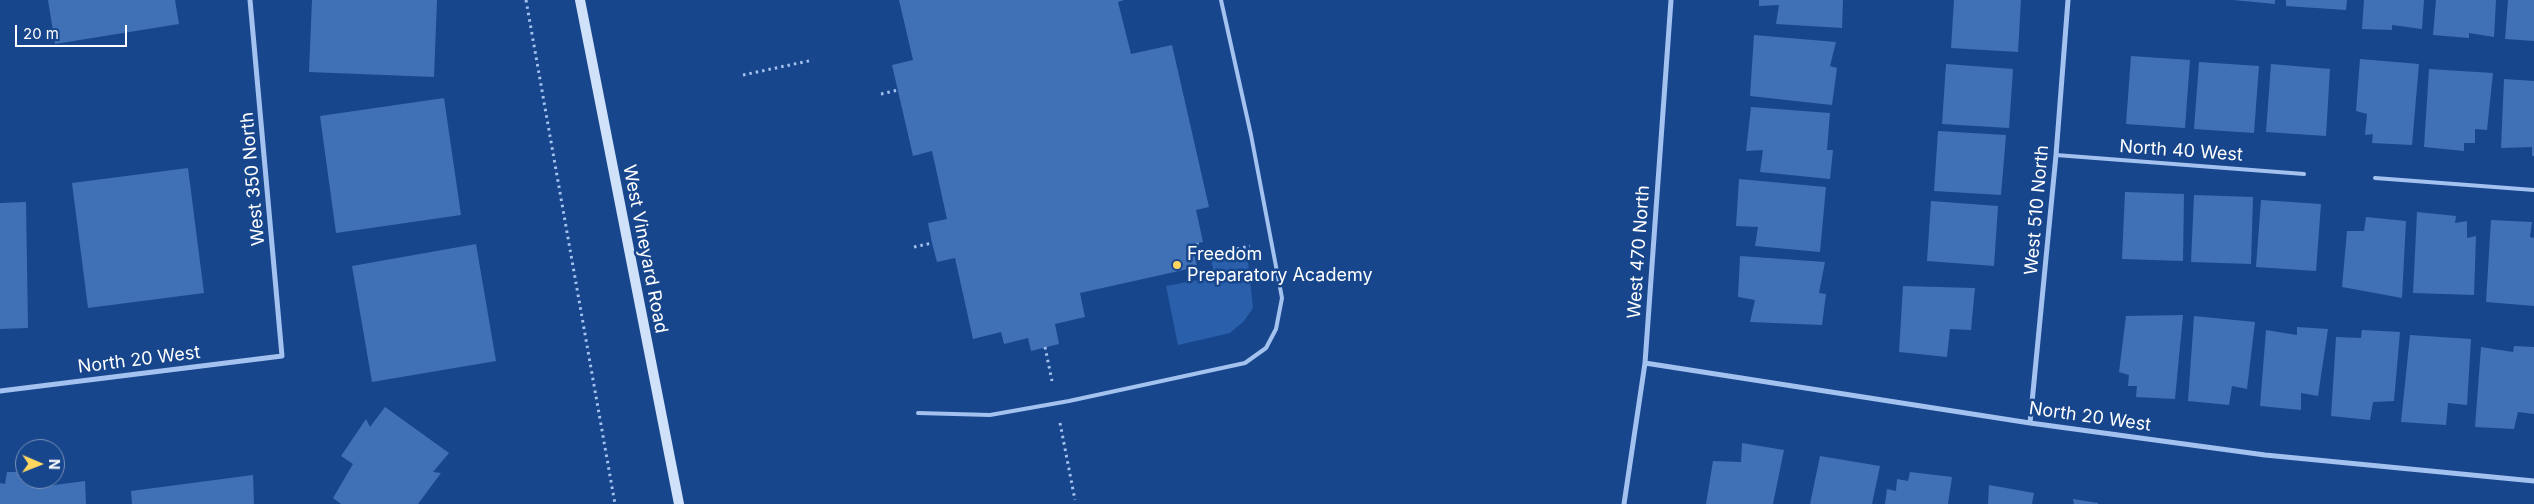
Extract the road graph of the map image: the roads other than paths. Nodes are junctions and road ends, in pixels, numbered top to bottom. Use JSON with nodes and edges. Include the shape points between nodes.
{"nodes":[{"id":1,"x":250,"y":0,"type":"edge"},
{"id":2,"x":580,"y":0,"type":"edge"},
{"id":3,"x":1221,"y":0,"type":"edge"},
{"id":4,"x":1671,"y":0,"type":"edge"},
{"id":5,"x":2068,"y":0,"type":"edge"},
{"id":6,"x":2056,"y":155,"type":"junction"},
{"id":7,"x":2304,"y":174,"type":"dead end"},
{"id":8,"x":2375,"y":178,"type":"dead end"},
{"id":9,"x":2534,"y":190,"type":"edge"},
{"id":10,"x":282,"y":356,"type":"joint"},
{"id":11,"x":1645,"y":363,"type":"junction"},
{"id":12,"x":0,"y":391,"type":"edge"},
{"id":13,"x":918,"y":413,"type":"dead end"},
{"id":14,"x":2030,"y":423,"type":"junction"},
{"id":15,"x":2534,"y":481,"type":"edge"},
{"id":16,"x":679,"y":504,"type":"edge"},
{"id":17,"x":1624,"y":504,"type":"edge"}],
"edges":[{"from":1,"to":10,"type":"street","name":"West 350 North"},
{"from":2,"to":16,"type":"street","name":"West Vineyard Road"},
{"from":3,"to":13,"type":"lane","via":[[1282,298],[1276,329],[1266,348],[1246,363],[1069,401],[990,415]]},
{"from":4,"to":11,"type":"street","name":"West 470 North"},
{"from":5,"to":6,"type":"street","name":"West 510 North"},
{"from":6,"to":7,"type":"lane","name":"North 40 West"},
{"from":6,"to":14,"type":"street","name":"West 510 North"},
{"from":8,"to":9,"type":"lane"},
{"from":10,"to":12,"type":"street","name":"North 20 West"},
{"from":11,"to":14,"type":"street","name":"North 20 West"},
{"from":11,"to":17,"type":"street","name":"West 470 North"},
{"from":14,"to":15,"type":"street","name":"North 20 West","via":[[2265,455]]}]}
